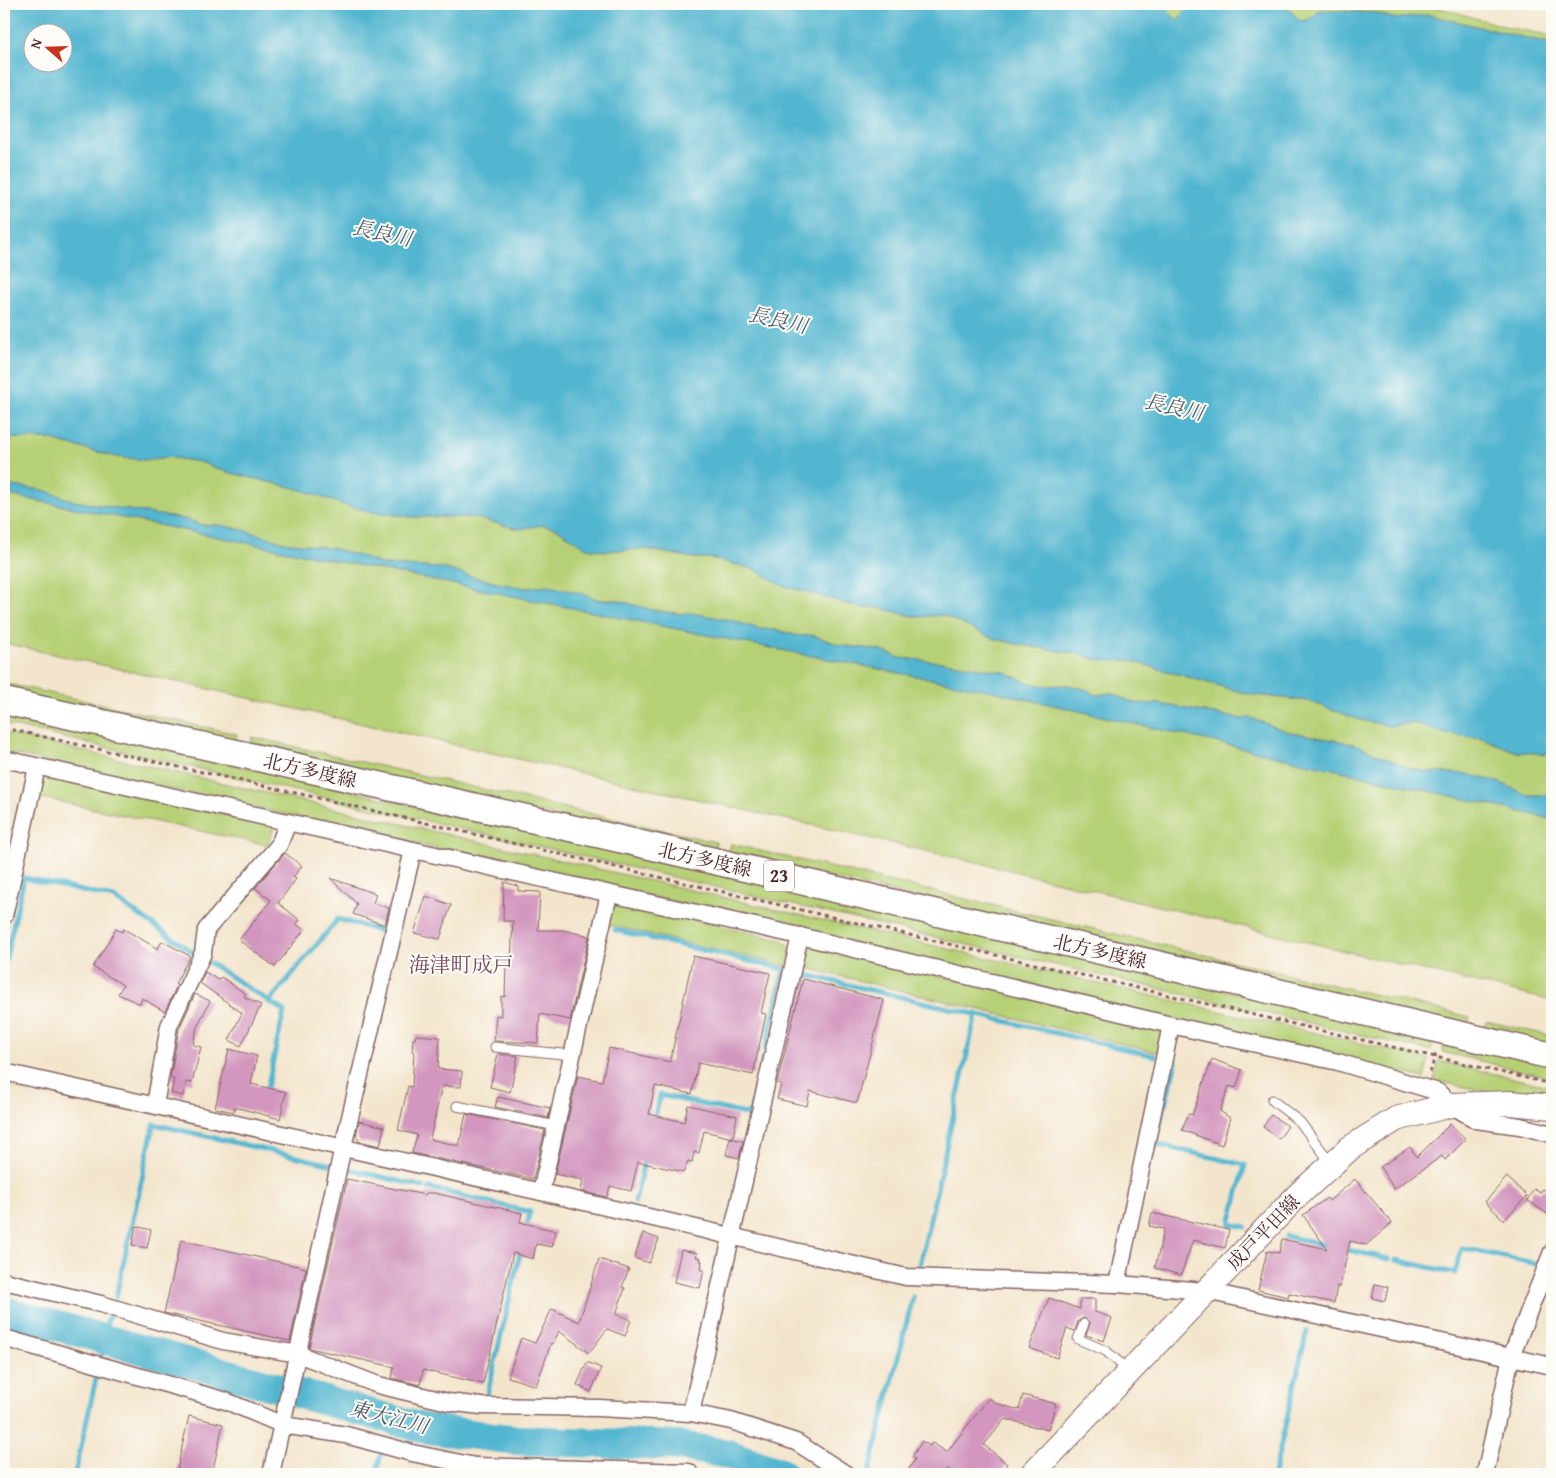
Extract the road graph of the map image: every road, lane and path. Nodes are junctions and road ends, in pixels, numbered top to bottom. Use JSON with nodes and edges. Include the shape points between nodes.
{"nodes":[{"id":1,"x":4,"y":701,"type":"edge"},
{"id":2,"x":4,"y":728,"type":"edge"},
{"id":3,"x":4,"y":759,"type":"edge"},
{"id":4,"x":37,"y":767,"type":"junction"},
{"id":5,"x":288,"y":822,"type":"junction"},
{"id":6,"x":413,"y":850,"type":"junction"},
{"id":7,"x":609,"y":894,"type":"junction"},
{"id":8,"x":4,"y":916,"type":"edge"},
{"id":9,"x":800,"y":936,"type":"junction"},
{"id":10,"x":1171,"y":1025,"type":"junction"},
{"id":11,"x":1442,"y":1030,"type":"junction"},
{"id":12,"x":495,"y":1047,"type":"dead end"},
{"id":13,"x":572,"y":1055,"type":"junction"},
{"id":14,"x":1552,"y":1056,"type":"edge"},
{"id":15,"x":1435,"y":1057,"type":"junction"},
{"id":16,"x":4,"y":1072,"type":"edge"},
{"id":17,"x":1552,"y":1084,"type":"edge"},
{"id":18,"x":1426,"y":1088,"type":"junction"},
{"id":19,"x":1272,"y":1100,"type":"dead end"},
{"id":20,"x":155,"y":1105,"type":"junction"},
{"id":21,"x":1451,"y":1105,"type":"junction"},
{"id":22,"x":457,"y":1106,"type":"dead end"},
{"id":23,"x":1552,"y":1107,"type":"edge"},
{"id":24,"x":556,"y":1126,"type":"junction"},
{"id":25,"x":1552,"y":1134,"type":"edge"},
{"id":26,"x":343,"y":1147,"type":"junction"},
{"id":27,"x":1332,"y":1164,"type":"junction"},
{"id":28,"x":541,"y":1192,"type":"junction"},
{"id":29,"x":731,"y":1236,"type":"junction"},
{"id":30,"x":1552,"y":1252,"type":"edge"},
{"id":31,"x":4,"y":1281,"type":"edge"},
{"id":32,"x":1116,"y":1284,"type":"junction"},
{"id":33,"x":1206,"y":1291,"type":"junction"},
{"id":34,"x":1084,"y":1324,"type":"dead end"},
{"id":35,"x":4,"y":1338,"type":"edge"},
{"id":36,"x":1511,"y":1357,"type":"junction"},
{"id":37,"x":297,"y":1358,"type":"junction"},
{"id":38,"x":1552,"y":1366,"type":"edge"},
{"id":39,"x":1129,"y":1372,"type":"junction"},
{"id":40,"x":691,"y":1413,"type":"junction"},
{"id":41,"x":284,"y":1417,"type":"junction"},
{"id":42,"x":474,"y":1470,"type":"edge"},
{"id":43,"x":693,"y":1473,"type":"edge"},
{"id":44,"x":271,"y":1474,"type":"edge"},
{"id":45,"x":846,"y":1474,"type":"edge"},
{"id":46,"x":1032,"y":1474,"type":"edge"},
{"id":47,"x":1485,"y":1474,"type":"edge"}],
"edges":[{"from":1,"to":11,"type":"main road","name":"北方多度線","number":"23"},
{"from":2,"to":15,"type":"path"},
{"from":3,"to":4,"type":"street"},
{"from":4,"to":5,"type":"street"},
{"from":4,"to":8,"type":"street"},
{"from":5,"to":6,"type":"street"},
{"from":5,"to":20,"type":"street","via":[[279,845],[206,930],[203,953],[169,1026]]},
{"from":6,"to":7,"type":"street"},
{"from":6,"to":26,"type":"street"},
{"from":7,"to":9,"type":"street"},
{"from":7,"to":13,"type":"street"},
{"from":9,"to":10,"type":"street"},
{"from":9,"to":29,"type":"street"},
{"from":10,"to":18,"type":"street","via":[[1338,1062]]},
{"from":10,"to":32,"type":"street"},
{"from":11,"to":14,"type":"main road","name":"北方多度線","number":"23"},
{"from":11,"to":15,"type":"path"},
{"from":12,"to":13,"type":"lane"},
{"from":13,"to":24,"type":"street"},
{"from":15,"to":17,"type":"path"},
{"from":15,"to":18,"type":"path"},
{"from":16,"to":20,"type":"street"},
{"from":18,"to":21,"type":"street","via":[[1438,1092]]},
{"from":19,"to":27,"type":"lane","via":[[1300,1122]]},
{"from":20,"to":26,"type":"street"},
{"from":21,"to":23,"type":"main road","name":"成戸平田線","via":[[1510,1103]]},
{"from":21,"to":25,"type":"street","via":[[1476,1120]]},
{"from":21,"to":27,"type":"main road","name":"成戸平田線","via":[[1396,1119],[1350,1148]]},
{"from":22,"to":24,"type":"lane"},
{"from":24,"to":28,"type":"street"},
{"from":26,"to":28,"type":"street"},
{"from":26,"to":37,"type":"street"},
{"from":27,"to":33,"type":"main road","name":"成戸平田線"},
{"from":28,"to":29,"type":"street"},
{"from":29,"to":32,"type":"street","via":[[906,1277]]},
{"from":29,"to":40,"type":"street"},
{"from":30,"to":36,"type":"street"},
{"from":31,"to":37,"type":"street"},
{"from":32,"to":33,"type":"street"},
{"from":33,"to":36,"type":"street"},
{"from":33,"to":39,"type":"main road","name":"成戸平田線"},
{"from":34,"to":39,"type":"lane","via":[[1078,1339],[1106,1351]]},
{"from":35,"to":41,"type":"street"},
{"from":36,"to":38,"type":"street"},
{"from":36,"to":47,"type":"street"},
{"from":37,"to":40,"type":"street","via":[[378,1385],[448,1402],[481,1406]]},
{"from":37,"to":41,"type":"street"},
{"from":39,"to":46,"type":"main road","name":"成戸平田線"},
{"from":40,"to":45,"type":"street","via":[[731,1420],[796,1442]]},
{"from":41,"to":42,"type":"street"},
{"from":41,"to":44,"type":"street"},
{"from":42,"to":43,"type":"street"}]}
